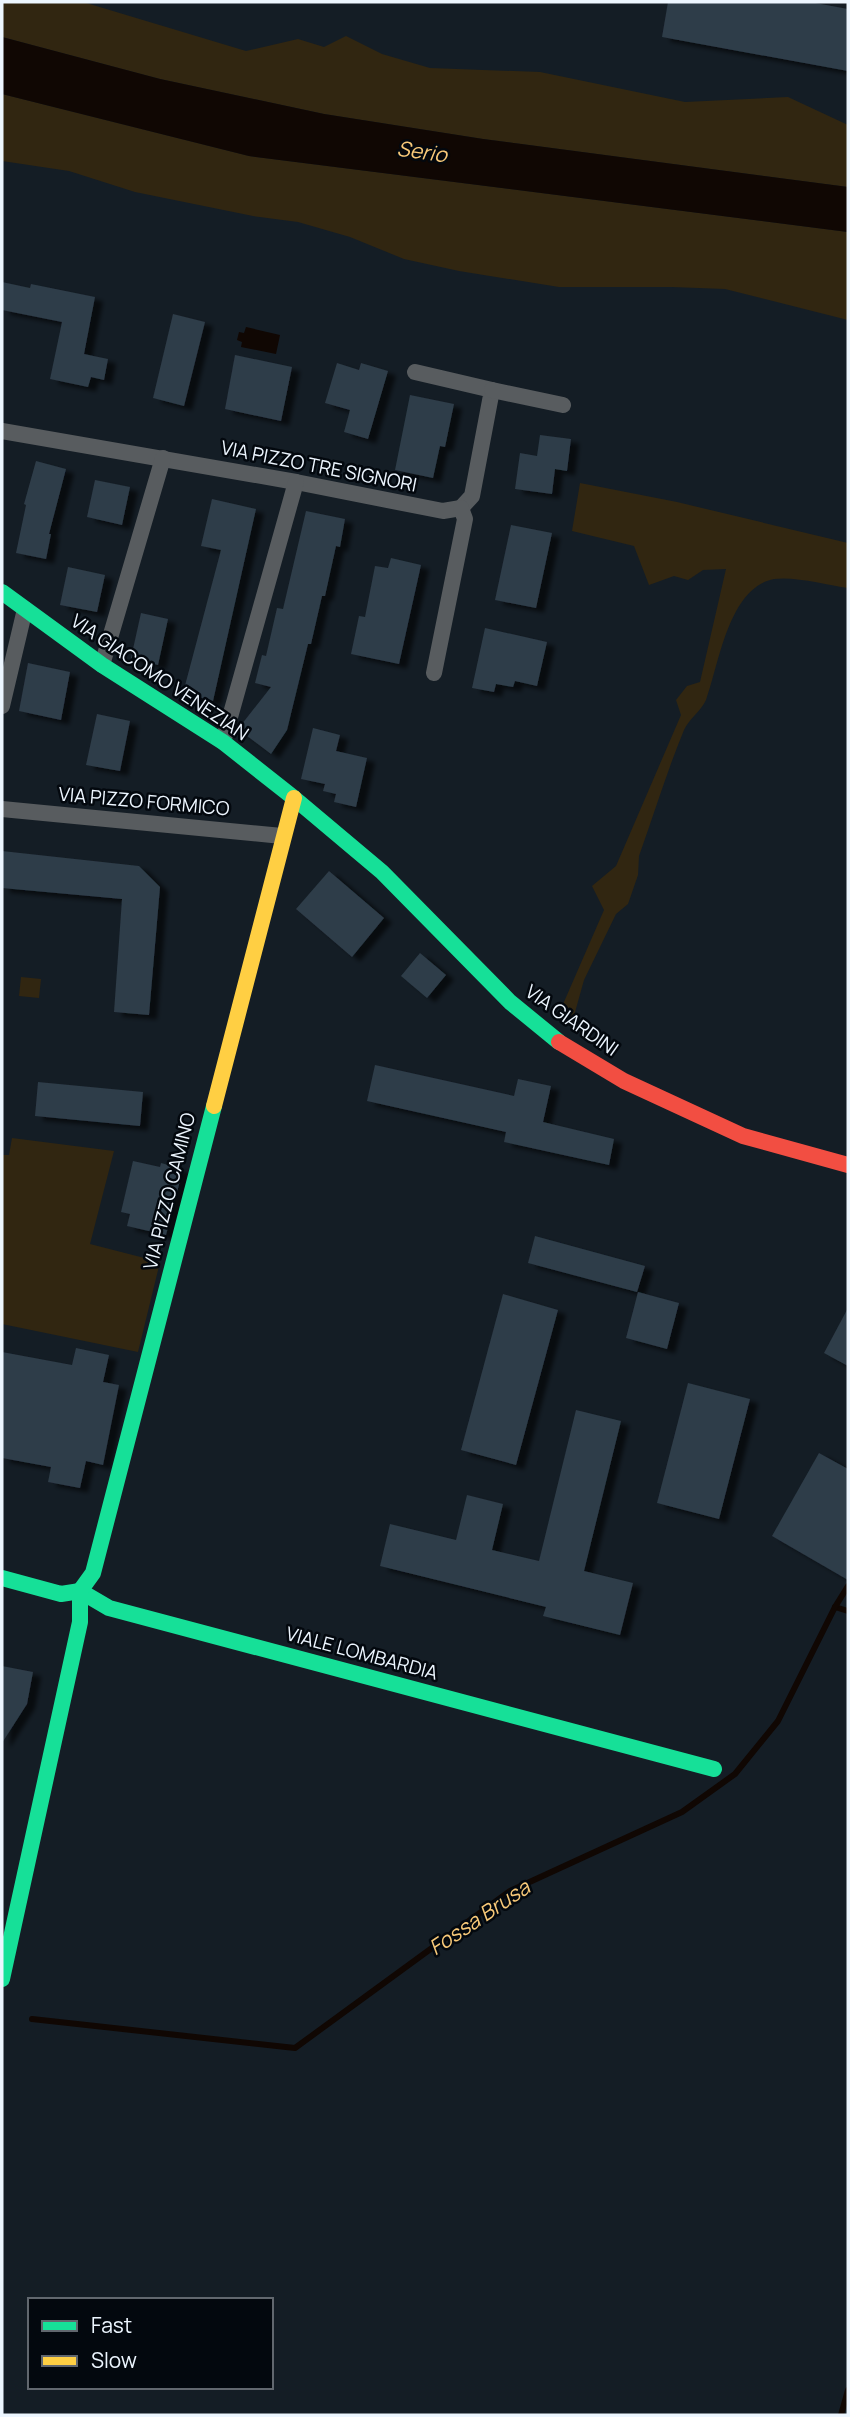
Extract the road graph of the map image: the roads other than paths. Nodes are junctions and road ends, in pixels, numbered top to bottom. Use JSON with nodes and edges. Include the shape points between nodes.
{"nodes":[{"id":1,"x":415,"y":372,"type":"dead end"},
{"id":2,"x":492,"y":390,"type":"junction"},
{"id":3,"x":563,"y":405,"type":"dead end"},
{"id":4,"x":2,"y":431,"type":"edge"},
{"id":5,"x":163,"y":458,"type":"junction"},
{"id":6,"x":296,"y":482,"type":"junction"},
{"id":7,"x":461,"y":508,"type":"junction"},
{"id":8,"x":2,"y":592,"type":"edge"},
{"id":9,"x":25,"y":609,"type":"junction"},
{"id":10,"x":102,"y":665,"type":"junction"},
{"id":11,"x":434,"y":673,"type":"dead end"},
{"id":12,"x":2,"y":706,"type":"edge"},
{"id":13,"x":223,"y":742,"type":"junction"},
{"id":14,"x":294,"y":798,"type":"junction"},
{"id":15,"x":2,"y":809,"type":"edge"},
{"id":16,"x":282,"y":836,"type":"junction"},
{"id":17,"x":848,"y":1165,"type":"edge"},
{"id":18,"x":2,"y":1578,"type":"edge"},
{"id":19,"x":80,"y":1591,"type":"junction"},
{"id":20,"x":714,"y":1769,"type":"dead end"},
{"id":21,"x":2,"y":1979,"type":"edge"}],
"edges":[{"from":1,"to":2,"type":"street"},
{"from":2,"to":3,"type":"street"},
{"from":2,"to":7,"type":"street","via":[[472,496]]},
{"from":4,"to":5,"type":"street","name":"VIA PIZZO TRE SIGNORI"},
{"from":5,"to":6,"type":"street","name":"VIA PIZZO TRE SIGNORI"},
{"from":5,"to":10,"type":"street"},
{"from":6,"to":7,"type":"street","name":"VIA PIZZO TRE SIGNORI","via":[[443,511]]},
{"from":6,"to":13,"type":"street"},
{"from":7,"to":11,"type":"street","via":[[465,519]]},
{"from":8,"to":9,"type":"street","name":"VIA GIACOMO VENEZIAN"},
{"from":9,"to":10,"type":"street","name":"VIA GIACOMO VENEZIAN"},
{"from":9,"to":12,"type":"street"},
{"from":10,"to":13,"type":"street","name":"VIA GIACOMO VENEZIAN"},
{"from":13,"to":14,"type":"street","name":"VIA GIACOMO VENEZIAN"},
{"from":14,"to":16,"type":"street","name":"VIA PIZZO CAMINO"},
{"from":14,"to":17,"type":"street","name":"VIA GIARDINI","via":[[382,872],[510,1002],[560,1042],[624,1081],[743,1136]]},
{"from":15,"to":16,"type":"street","name":"VIA PIZZO FORMICO"},
{"from":16,"to":19,"type":"street","name":"VIA PIZZO CAMINO","via":[[93,1573]]},
{"from":18,"to":19,"type":"street","name":"VIALE LOMBARDIA","via":[[61,1594]]},
{"from":19,"to":20,"type":"street","name":"VIALE LOMBARDIA","via":[[110,1608]]},
{"from":19,"to":21,"type":"street","via":[[80,1622]]}]}
